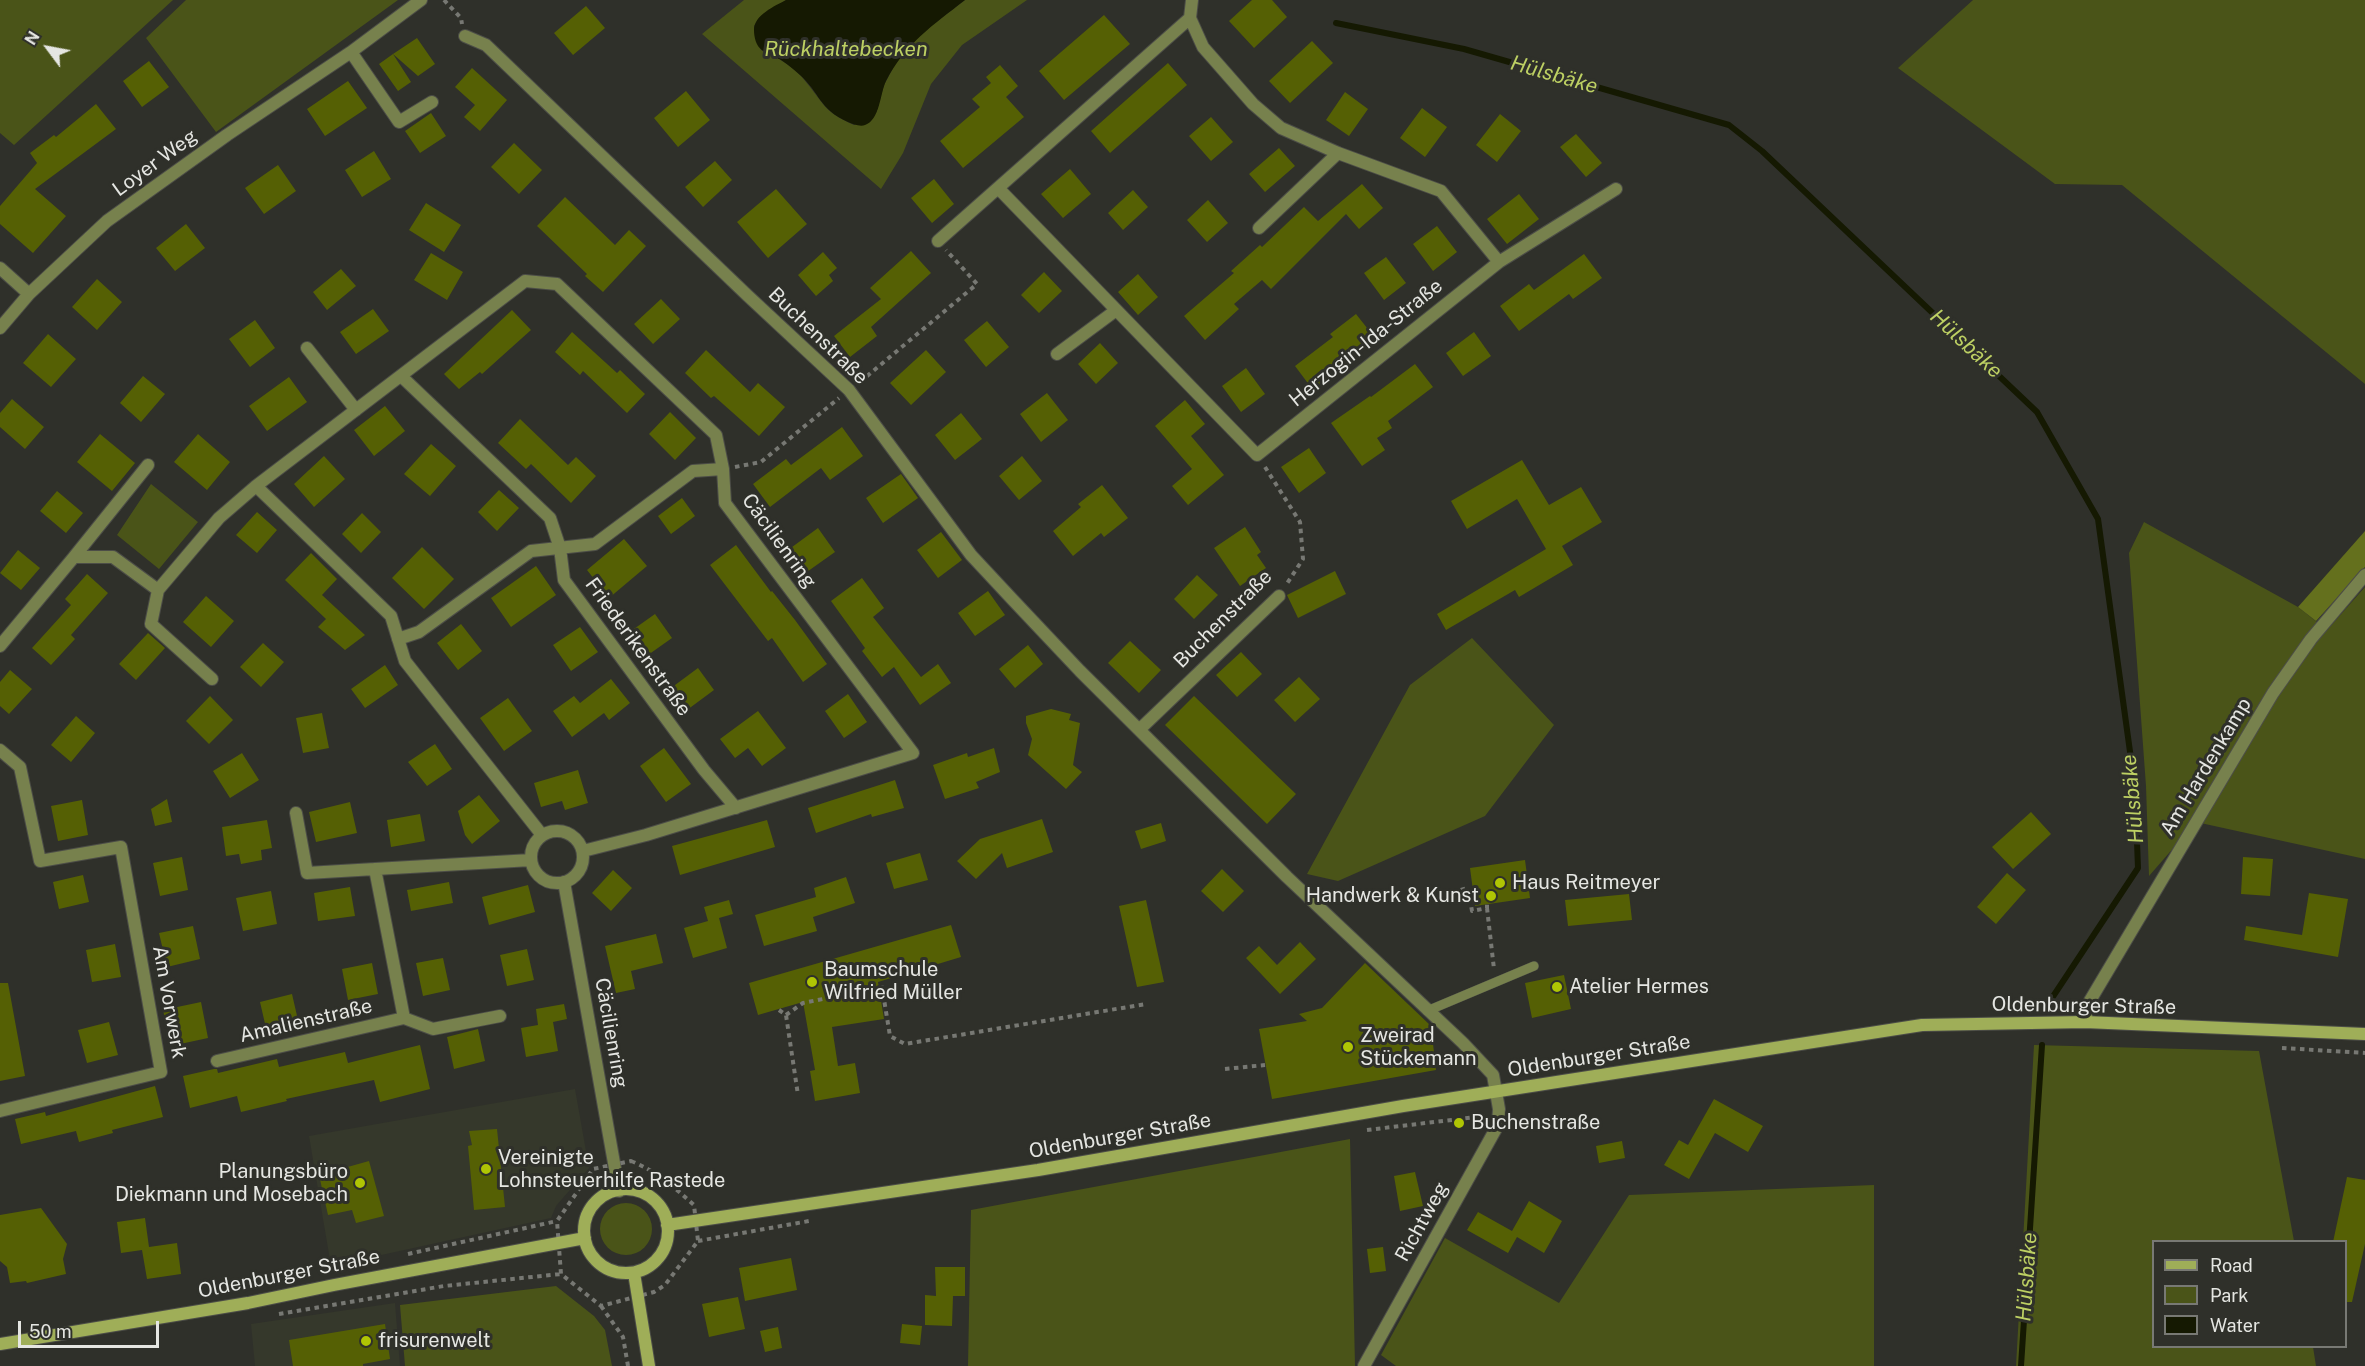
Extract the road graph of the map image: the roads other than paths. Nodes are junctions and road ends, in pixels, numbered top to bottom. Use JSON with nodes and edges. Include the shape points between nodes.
{"nodes":[{"id":1,"x":421,"y":0,"type":"edge"},
{"id":2,"x":1192,"y":0,"type":"edge"},
{"id":3,"x":1190,"y":18,"type":"junction"},
{"id":4,"x":465,"y":36,"type":"road end"},
{"id":5,"x":351,"y":52,"type":"junction"},
{"id":6,"x":432,"y":102,"type":"dead end"},
{"id":7,"x":1338,"y":153,"type":"junction"},
{"id":8,"x":999,"y":189,"type":"junction"},
{"id":9,"x":1616,"y":189,"type":"dead end"},
{"id":10,"x":1259,"y":228,"type":"dead end"},
{"id":11,"x":938,"y":241,"type":"road end"},
{"id":12,"x":1499,"y":262,"type":"junction"},
{"id":13,"x":0,"y":268,"type":"edge"},
{"id":14,"x":29,"y":294,"type":"junction"},
{"id":15,"x":1115,"y":311,"type":"junction"},
{"id":16,"x":0,"y":328,"type":"edge"},
{"id":17,"x":307,"y":348,"type":"dead end"},
{"id":18,"x":1057,"y":354,"type":"dead end"},
{"id":19,"x":401,"y":376,"type":"junction"},
{"id":20,"x":356,"y":410,"type":"junction"},
{"id":21,"x":148,"y":465,"type":"dead end"},
{"id":22,"x":723,"y":469,"type":"junction"},
{"id":23,"x":256,"y":486,"type":"junction"},
{"id":24,"x":560,"y":548,"type":"junction"},
{"id":25,"x":74,"y":557,"type":"junction"},
{"id":26,"x":2365,"y":575,"type":"edge"},
{"id":27,"x":158,"y":590,"type":"junction"},
{"id":28,"x":1280,"y":596,"type":"road end"},
{"id":29,"x":398,"y":639,"type":"junction"},
{"id":30,"x":0,"y":646,"type":"edge"},
{"id":31,"x":213,"y":679,"type":"dead end"},
{"id":32,"x":1140,"y":729,"type":"junction"},
{"id":33,"x":0,"y":750,"type":"edge"},
{"id":34,"x":736,"y":808,"type":"junction"},
{"id":35,"x":296,"y":813,"type":"dead end"},
{"id":36,"x":542,"y":835,"type":"junction"},
{"id":37,"x":583,"y":851,"type":"junction"},
{"id":38,"x":531,"y":860,"type":"junction"},
{"id":39,"x":375,"y":869,"type":"junction"},
{"id":40,"x":564,"y":882,"type":"junction"},
{"id":41,"x":1534,"y":966,"type":"dead end"},
{"id":42,"x":1427,"y":1011,"type":"junction"},
{"id":43,"x":500,"y":1016,"type":"dead end"},
{"id":44,"x":404,"y":1018,"type":"junction"},
{"id":45,"x":2085,"y":1022,"type":"junction"},
{"id":46,"x":2365,"y":1034,"type":"edge"},
{"id":47,"x":217,"y":1061,"type":"dead end"},
{"id":48,"x":1496,"y":1092,"type":"junction"},
{"id":49,"x":0,"y":1111,"type":"edge"},
{"id":50,"x":619,"y":1191,"type":"junction"},
{"id":51,"x":667,"y":1225,"type":"junction"},
{"id":52,"x":585,"y":1238,"type":"junction"},
{"id":53,"x":634,"y":1272,"type":"junction"},
{"id":54,"x":0,"y":1344,"type":"edge"},
{"id":55,"x":650,"y":1366,"type":"edge"},
{"id":56,"x":1364,"y":1366,"type":"edge"}],
"edges":[{"from":1,"to":5,"type":"street","name":"Loyer Weg"},
{"from":2,"to":3,"type":"street"},
{"from":3,"to":7,"type":"street","via":[[1203,47],[1253,104],[1281,128]]},
{"from":3,"to":8,"type":"street"},
{"from":4,"to":32,"type":"street","name":"Buchenstraße","via":[[486,45],[849,390],[971,555]]},
{"from":5,"to":6,"type":"street","via":[[399,122]]},
{"from":5,"to":14,"type":"street","name":"Loyer Weg","via":[[107,221]]},
{"from":7,"to":10,"type":"street"},
{"from":7,"to":12,"type":"street","via":[[1441,191]]},
{"from":8,"to":11,"type":"street"},
{"from":8,"to":15,"type":"street"},
{"from":9,"to":12,"type":"street","name":"Herzogin-Ida-Straße"},
{"from":12,"to":15,"type":"street","name":"Herzogin-Ida-Straße","via":[[1257,455]]},
{"from":13,"to":14,"type":"street"},
{"from":14,"to":16,"type":"street","name":"Loyer Weg"},
{"from":15,"to":18,"type":"street"},
{"from":17,"to":20,"type":"street"},
{"from":19,"to":20,"type":"street","name":"Cäcilienring"},
{"from":19,"to":22,"type":"street","name":"Cäcilienring","via":[[525,281],[557,284],[716,435]]},
{"from":19,"to":24,"type":"street","name":"Friederikenstraße","via":[[550,518]]},
{"from":20,"to":23,"type":"street","name":"Cäcilienring"},
{"from":21,"to":25,"type":"street"},
{"from":22,"to":24,"type":"street","via":[[693,471],[595,544]]},
{"from":22,"to":34,"type":"street","name":"Cäcilienring","via":[[725,503],[913,753]]},
{"from":23,"to":27,"type":"street","name":"Cäcilienring","via":[[219,518]]},
{"from":23,"to":29,"type":"street","via":[[391,616]]},
{"from":24,"to":29,"type":"street","via":[[531,551],[419,632]]},
{"from":24,"to":34,"type":"street","name":"Friederikenstraße","via":[[564,580]]},
{"from":25,"to":27,"type":"street","via":[[113,556]]},
{"from":25,"to":30,"type":"street"},
{"from":26,"to":45,"type":"street","name":"Am Hardenkamp","via":[[2311,639],[2273,693],[2088,1004]]},
{"from":27,"to":31,"type":"street","via":[[151,624]]},
{"from":28,"to":32,"type":"street","name":"Buchenstraße"},
{"from":29,"to":36,"type":"street","via":[[405,661]]},
{"from":32,"to":42,"type":"street","name":"Buchenstraße"},
{"from":33,"to":49,"type":"street","name":"Am Vorwerk","via":[[20,767],[40,861],[121,847],[161,1072]]},
{"from":34,"to":37,"type":"street","name":"Cäcilienring"},
{"from":35,"to":39,"type":"street","via":[[307,873]]},
{"from":36,"to":37,"type":"street","via":[[558,830],[567,832]]},
{"from":36,"to":38,"type":"street","via":[[533,846]]},
{"from":37,"to":40,"type":"street","via":[[579,870]]},
{"from":38,"to":39,"type":"street"},
{"from":38,"to":40,"type":"street","via":[[543,878]]},
{"from":39,"to":44,"type":"street","name":"Amalienstraße"},
{"from":40,"to":50,"type":"street","name":"Cäcilienring"},
{"from":41,"to":42,"type":"lane"},
{"from":42,"to":48,"type":"street","name":"Buchenstraße","via":[[1493,1075]]},
{"from":43,"to":44,"type":"street","via":[[433,1029]]},
{"from":44,"to":47,"type":"street","name":"Amalienstraße"},
{"from":45,"to":46,"type":"street","name":"Oldenburger Straße"},
{"from":45,"to":48,"type":"street","name":"Oldenburger Straße","via":[[1922,1025]]},
{"from":48,"to":51,"type":"street","name":"Oldenburger Straße","via":[[1038,1170]]},
{"from":48,"to":56,"type":"street","name":"Richtweg","via":[[1498,1125]]},
{"from":50,"to":51,"type":"street","via":[[638,1191],[650,1197],[660,1207]]},
{"from":50,"to":52,"type":"street","via":[[598,1200],[590,1211]]},
{"from":51,"to":53,"type":"street","via":[[665,1247],[658,1259]]},
{"from":52,"to":53,"type":"street","via":[[597,1262],[621,1273]]},
{"from":52,"to":54,"type":"street","name":"Oldenburger Straße","via":[[248,1304]]},
{"from":53,"to":55,"type":"street"}]}
